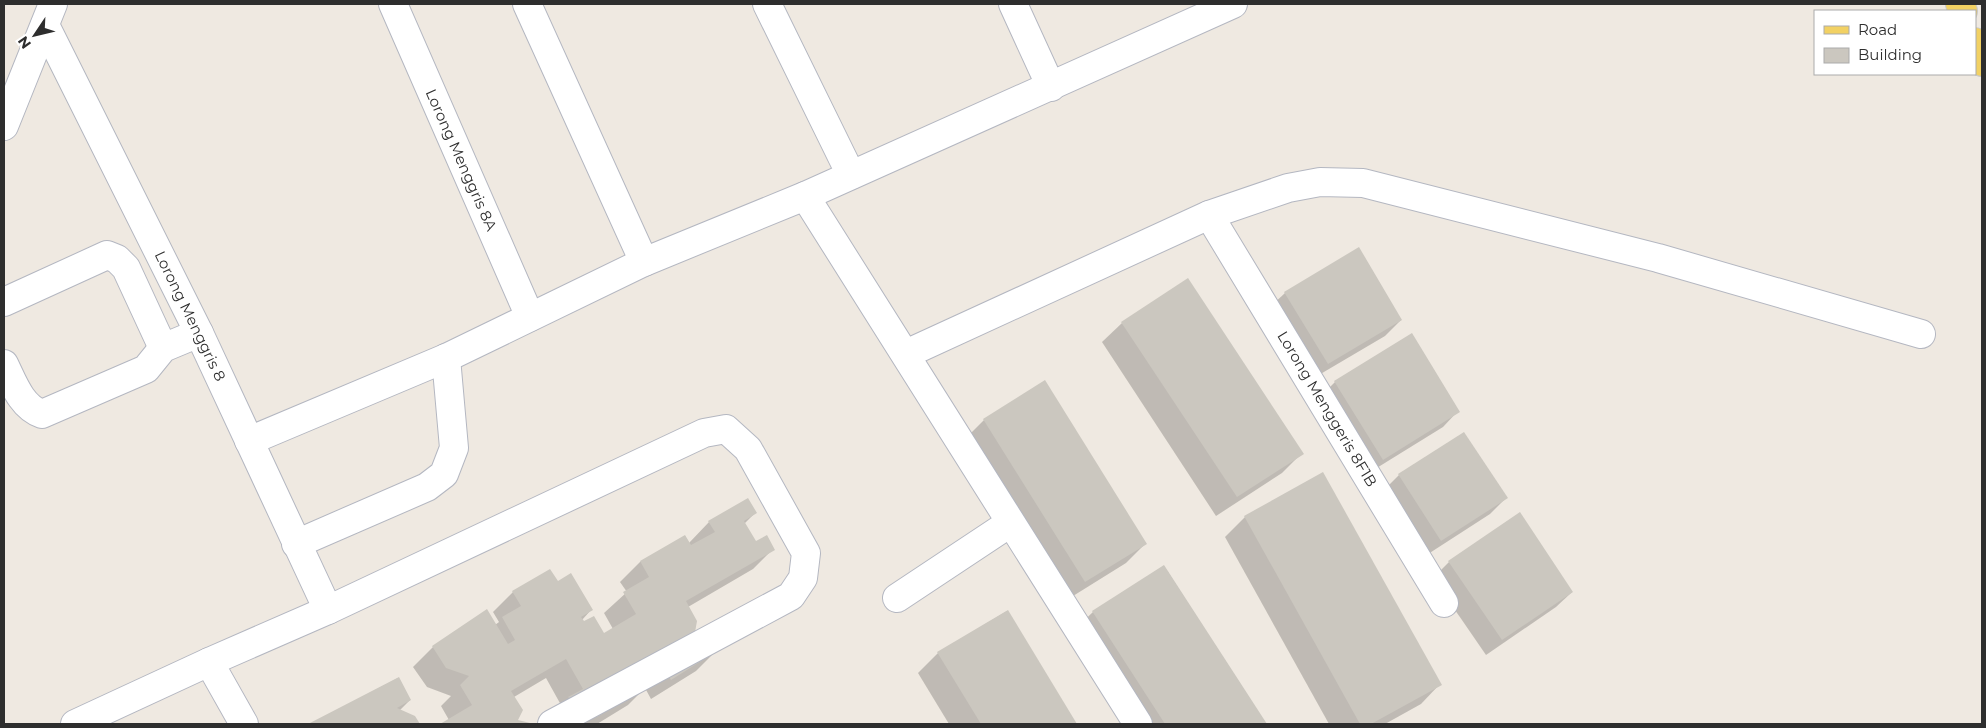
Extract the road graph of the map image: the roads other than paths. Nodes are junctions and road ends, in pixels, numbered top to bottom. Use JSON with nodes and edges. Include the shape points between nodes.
{"nodes":[{"id":1,"x":393,"y":4,"type":"edge"},
{"id":2,"x":527,"y":4,"type":"edge"},
{"id":3,"x":767,"y":4,"type":"edge"},
{"id":4,"x":1013,"y":4,"type":"edge"},
{"id":5,"x":1233,"y":4,"type":"edge"},
{"id":6,"x":49,"y":15,"type":"edge"},
{"id":7,"x":1976,"y":45,"type":"edge"},
{"id":8,"x":1982,"y":62,"type":"edge"},
{"id":9,"x":1050,"y":87,"type":"junction"},
{"id":10,"x":4,"y":126,"type":"edge"},
{"id":11,"x":851,"y":175,"type":"junction"},
{"id":12,"x":805,"y":196,"type":"junction"},
{"id":13,"x":1209,"y":215,"type":"junction"},
{"id":14,"x":644,"y":262,"type":"junction"},
{"id":15,"x":4,"y":302,"type":"edge"},
{"id":16,"x":530,"y":317,"type":"junction"},
{"id":17,"x":199,"y":333,"type":"junction"},
{"id":18,"x":1921,"y":334,"type":"dead end"},
{"id":19,"x":162,"y":348,"type":"junction"},
{"id":20,"x":906,"y":354,"type":"junction"},
{"id":21,"x":446,"y":358,"type":"junction"},
{"id":22,"x":4,"y":364,"type":"edge"},
{"id":23,"x":249,"y":441,"type":"junction"},
{"id":24,"x":1010,"y":523,"type":"junction"},
{"id":25,"x":296,"y":544,"type":"junction"},
{"id":26,"x":898,"y":598,"type":"dead end"},
{"id":27,"x":1444,"y":603,"type":"dead end"},
{"id":28,"x":328,"y":610,"type":"junction"},
{"id":29,"x":209,"y":662,"type":"junction"},
{"id":30,"x":75,"y":724,"type":"edge"},
{"id":31,"x":244,"y":724,"type":"edge"},
{"id":32,"x":552,"y":724,"type":"edge"},
{"id":33,"x":1138,"y":724,"type":"edge"}],
"edges":[{"from":1,"to":16,"type":"street","name":"Lorong Menggris 8A"},
{"from":2,"to":14,"type":"street"},
{"from":3,"to":11,"type":"street"},
{"from":4,"to":9,"type":"street"},
{"from":5,"to":9,"type":"street"},
{"from":6,"to":10,"type":"street"},
{"from":6,"to":17,"type":"street","name":"Lorong Menggris 8"},
{"from":7,"to":8,"type":"main road"},
{"from":9,"to":11,"type":"street"},
{"from":11,"to":12,"type":"street"},
{"from":12,"to":14,"type":"street"},
{"from":12,"to":20,"type":"street"},
{"from":13,"to":18,"type":"street","via":[[1288,188],[1320,182],[1363,183],[1658,258]]},
{"from":13,"to":20,"type":"street"},
{"from":13,"to":27,"type":"street","name":"Lorong Menggeris 8F1B"},
{"from":14,"to":16,"type":"street"},
{"from":15,"to":19,"type":"street","via":[[107,255],[126,268]]},
{"from":16,"to":21,"type":"street"},
{"from":17,"to":19,"type":"street"},
{"from":17,"to":23,"type":"street","name":"Lorong Menggris 8"},
{"from":19,"to":22,"type":"street","via":[[146,369],[42,414],[32,411],[22,398]]},
{"from":20,"to":24,"type":"street"},
{"from":21,"to":23,"type":"street"},
{"from":21,"to":25,"type":"street","via":[[454,448],[444,474],[427,487]]},
{"from":23,"to":25,"type":"street","name":"Lorong Menggris 8"},
{"from":24,"to":26,"type":"street"},
{"from":24,"to":33,"type":"street"},
{"from":25,"to":28,"type":"street","name":"Lorong Menggris 8"},
{"from":28,"to":29,"type":"street"},
{"from":28,"to":32,"type":"street","via":[[704,434],[726,429],[748,449],[806,553],[803,578],[790,596]]},
{"from":29,"to":30,"type":"street"},
{"from":29,"to":31,"type":"street"}]}
